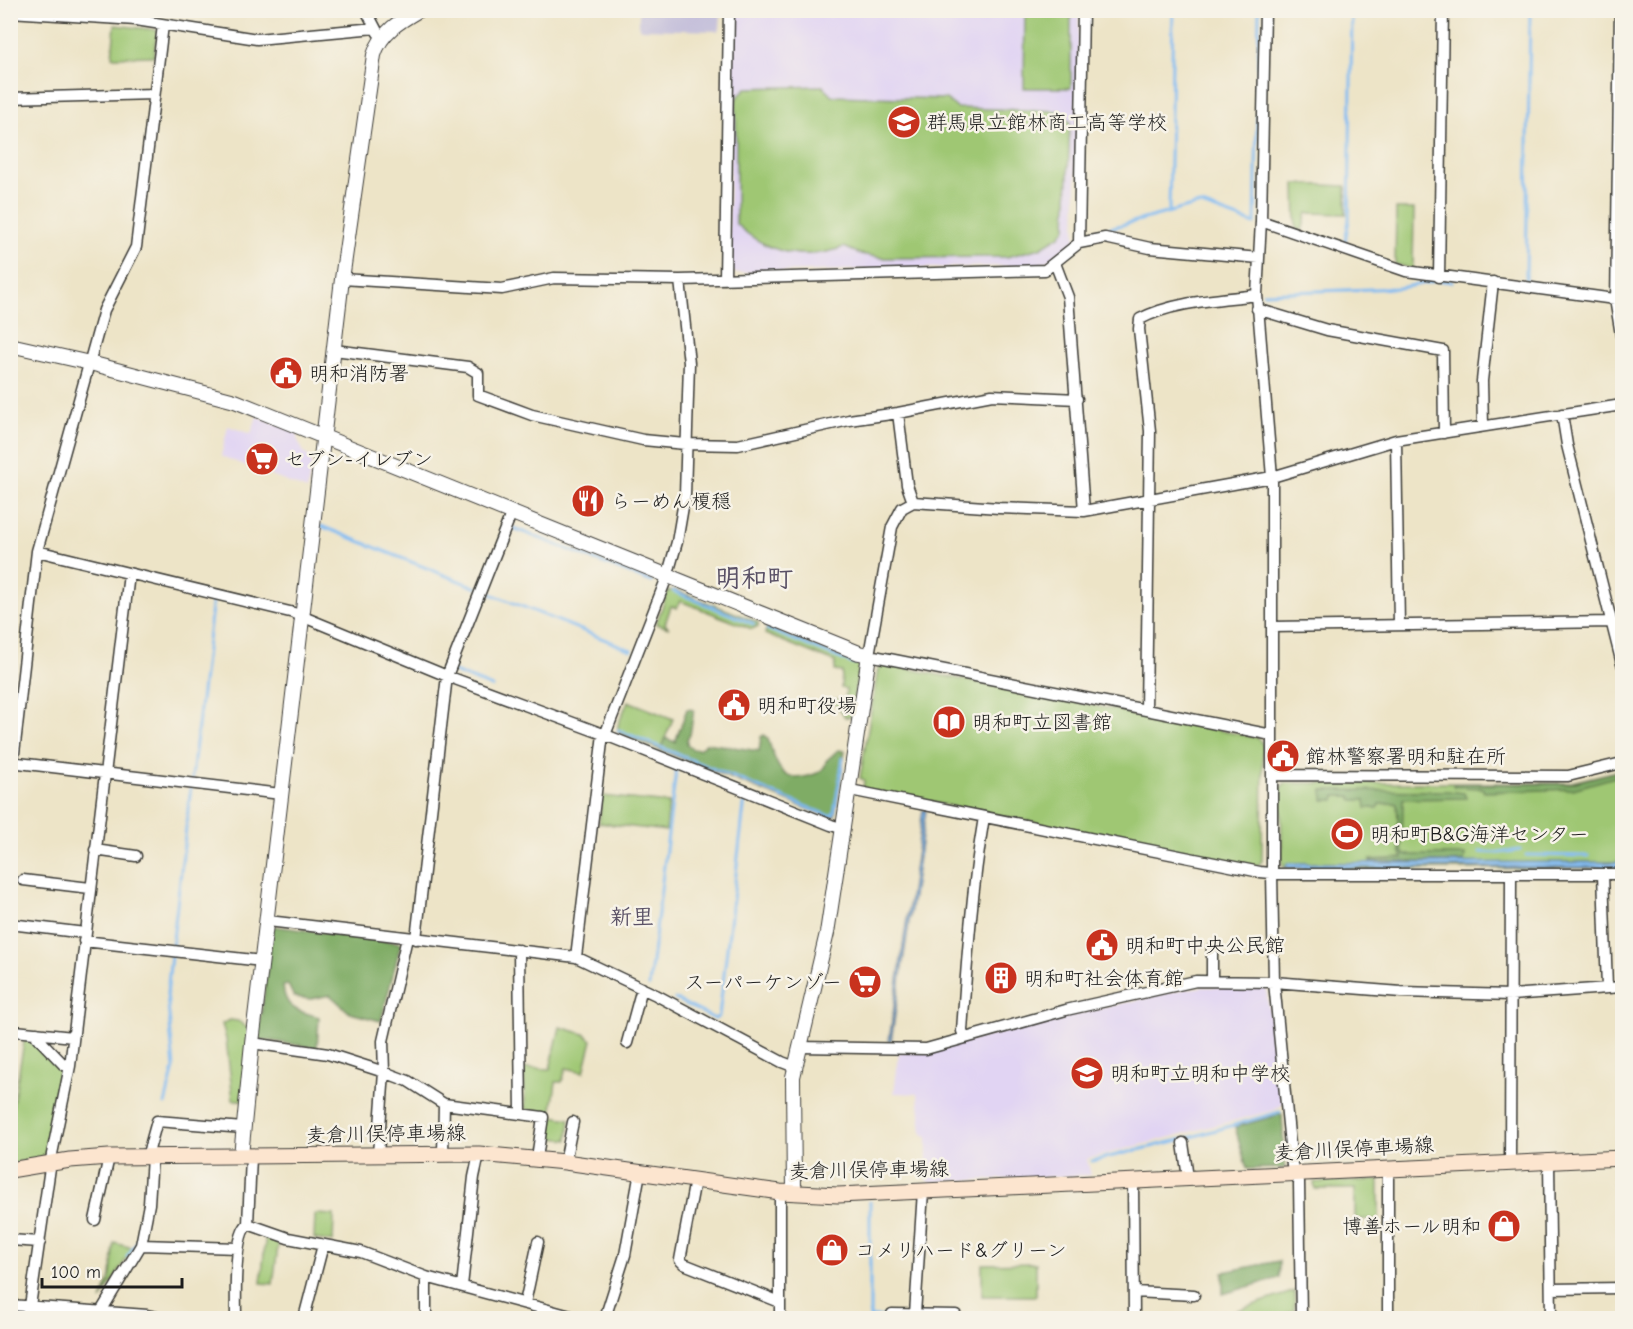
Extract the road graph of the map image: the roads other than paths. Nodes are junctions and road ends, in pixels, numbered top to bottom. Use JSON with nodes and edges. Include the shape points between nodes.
{"nodes":[{"id":1,"x":366,"y":10,"type":"edge"},
{"id":2,"x":419,"y":10,"type":"edge"},
{"id":3,"x":729,"y":10,"type":"edge"},
{"id":4,"x":1083,"y":10,"type":"edge"},
{"id":5,"x":1264,"y":10,"type":"edge"},
{"id":6,"x":1443,"y":10,"type":"edge"},
{"id":7,"x":1620,"y":10,"type":"edge"},
{"id":8,"x":10,"y":12,"type":"edge"},
{"id":9,"x":163,"y":25,"type":"junction"},
{"id":10,"x":378,"y":33,"type":"junction"},
{"id":11,"x":154,"y":94,"type":"junction"},
{"id":12,"x":10,"y":98,"type":"edge"},
{"id":13,"x":1261,"y":221,"type":"junction"},
{"id":14,"x":1079,"y":243,"type":"junction"},
{"id":15,"x":1259,"y":258,"type":"junction"},
{"id":16,"x":1055,"y":263,"type":"junction"},
{"id":17,"x":1439,"y":277,"type":"junction"},
{"id":18,"x":342,"y":279,"type":"junction"},
{"id":19,"x":725,"y":279,"type":"junction"},
{"id":20,"x":680,"y":280,"type":"junction"},
{"id":21,"x":1493,"y":282,"type":"junction"},
{"id":22,"x":1257,"y":295,"type":"junction"},
{"id":23,"x":1619,"y":300,"type":"edge"},
{"id":24,"x":1257,"y":309,"type":"junction"},
{"id":25,"x":1623,"y":340,"type":"edge"},
{"id":26,"x":10,"y":345,"type":"edge"},
{"id":27,"x":334,"y":350,"type":"junction"},
{"id":28,"x":90,"y":363,"type":"junction"},
{"id":29,"x":1077,"y":399,"type":"junction"},
{"id":30,"x":1623,"y":405,"type":"edge"},
{"id":31,"x":898,"y":413,"type":"junction"},
{"id":32,"x":1562,"y":414,"type":"junction"},
{"id":33,"x":1483,"y":426,"type":"junction"},
{"id":34,"x":1444,"y":433,"type":"junction"},
{"id":35,"x":323,"y":438,"type":"junction"},
{"id":36,"x":1396,"y":440,"type":"junction"},
{"id":37,"x":685,"y":444,"type":"junction"},
{"id":38,"x":1272,"y":477,"type":"junction"},
{"id":39,"x":1149,"y":500,"type":"junction"},
{"id":40,"x":913,"y":502,"type":"junction"},
{"id":41,"x":1084,"y":511,"type":"junction"},
{"id":42,"x":511,"y":514,"type":"junction"},
{"id":43,"x":37,"y":551,"type":"junction"},
{"id":44,"x":129,"y":574,"type":"junction"},
{"id":45,"x":667,"y":577,"type":"junction"},
{"id":46,"x":302,"y":617,"type":"junction"},
{"id":47,"x":1612,"y":622,"type":"junction"},
{"id":48,"x":1400,"y":625,"type":"junction"},
{"id":49,"x":1272,"y":627,"type":"junction"},
{"id":50,"x":869,"y":655,"type":"junction"},
{"id":51,"x":1623,"y":664,"type":"edge"},
{"id":52,"x":447,"y":676,"type":"junction"},
{"id":53,"x":1146,"y":710,"type":"junction"},
{"id":54,"x":604,"y":735,"type":"junction"},
{"id":55,"x":1272,"y":735,"type":"junction"},
{"id":56,"x":12,"y":762,"type":"edge"},
{"id":57,"x":1623,"y":763,"type":"edge"},
{"id":58,"x":105,"y":773,"type":"junction"},
{"id":59,"x":1272,"y":776,"type":"junction"},
{"id":60,"x":850,"y":790,"type":"junction"},
{"id":61,"x":281,"y":794,"type":"junction"},
{"id":62,"x":984,"y":817,"type":"junction"},
{"id":63,"x":844,"y":829,"type":"junction"},
{"id":64,"x":95,"y":850,"type":"junction"},
{"id":65,"x":136,"y":856,"type":"dead end"},
{"id":66,"x":1272,"y":873,"type":"junction"},
{"id":67,"x":1623,"y":873,"type":"edge"},
{"id":68,"x":1603,"y":874,"type":"junction"},
{"id":69,"x":1511,"y":875,"type":"junction"},
{"id":70,"x":23,"y":880,"type":"dead end"},
{"id":71,"x":90,"y":888,"type":"junction"},
{"id":72,"x":267,"y":921,"type":"junction"},
{"id":73,"x":10,"y":924,"type":"edge"},
{"id":74,"x":85,"y":937,"type":"junction"},
{"id":75,"x":412,"y":939,"type":"junction"},
{"id":76,"x":1212,"y":948,"type":"dead end"},
{"id":77,"x":519,"y":950,"type":"junction"},
{"id":78,"x":576,"y":957,"type":"junction"},
{"id":79,"x":262,"y":962,"type":"junction"},
{"id":80,"x":1212,"y":981,"type":"junction"},
{"id":81,"x":1274,"y":982,"type":"junction"},
{"id":82,"x":1623,"y":987,"type":"edge"},
{"id":83,"x":642,"y":988,"type":"junction"},
{"id":84,"x":1607,"y":988,"type":"junction"},
{"id":85,"x":1511,"y":995,"type":"junction"},
{"id":86,"x":10,"y":1032,"type":"edge"},
{"id":87,"x":37,"y":1033,"type":"junction"},
{"id":88,"x":73,"y":1037,"type":"junction"},
{"id":89,"x":964,"y":1037,"type":"junction"},
{"id":90,"x":252,"y":1043,"type":"junction"},
{"id":91,"x":627,"y":1043,"type":"dead end"},
{"id":92,"x":799,"y":1047,"type":"junction"},
{"id":93,"x":70,"y":1066,"type":"junction"},
{"id":94,"x":795,"y":1067,"type":"junction"},
{"id":95,"x":384,"y":1072,"type":"junction"},
{"id":96,"x":444,"y":1104,"type":"junction"},
{"id":97,"x":521,"y":1113,"type":"junction"},
{"id":98,"x":573,"y":1122,"type":"dead end"},
{"id":99,"x":243,"y":1128,"type":"junction"},
{"id":100,"x":1183,"y":1143,"type":"dead end"},
{"id":101,"x":378,"y":1154,"type":"junction"},
{"id":102,"x":443,"y":1154,"type":"junction"},
{"id":103,"x":479,"y":1154,"type":"junction"},
{"id":104,"x":110,"y":1157,"type":"junction"},
{"id":105,"x":149,"y":1157,"type":"junction"},
{"id":106,"x":246,"y":1157,"type":"junction"},
{"id":107,"x":537,"y":1158,"type":"junction"},
{"id":108,"x":1623,"y":1158,"type":"edge"},
{"id":109,"x":565,"y":1162,"type":"junction"},
{"id":110,"x":1549,"y":1162,"type":"junction"},
{"id":111,"x":50,"y":1163,"type":"junction"},
{"id":112,"x":1509,"y":1163,"type":"junction"},
{"id":113,"x":1388,"y":1169,"type":"junction"},
{"id":114,"x":10,"y":1170,"type":"edge"},
{"id":115,"x":640,"y":1172,"type":"junction"},
{"id":116,"x":1296,"y":1173,"type":"junction"},
{"id":117,"x":1188,"y":1178,"type":"junction"},
{"id":118,"x":695,"y":1180,"type":"junction"},
{"id":119,"x":1133,"y":1180,"type":"junction"},
{"id":120,"x":923,"y":1191,"type":"junction"},
{"id":121,"x":787,"y":1193,"type":"junction"},
{"id":122,"x":95,"y":1220,"type":"dead end"},
{"id":123,"x":248,"y":1224,"type":"junction"},
{"id":124,"x":10,"y":1240,"type":"edge"},
{"id":125,"x":40,"y":1242,"type":"junction"},
{"id":126,"x":538,"y":1242,"type":"dead end"},
{"id":127,"x":141,"y":1245,"type":"junction"},
{"id":128,"x":323,"y":1245,"type":"junction"},
{"id":129,"x":238,"y":1248,"type":"junction"},
{"id":130,"x":426,"y":1277,"type":"junction"},
{"id":131,"x":462,"y":1286,"type":"junction"},
{"id":132,"x":1551,"y":1288,"type":"junction"},
{"id":133,"x":1623,"y":1288,"type":"edge"},
{"id":134,"x":1134,"y":1292,"type":"junction"},
{"id":135,"x":1194,"y":1295,"type":"dead end"},
{"id":136,"x":780,"y":1302,"type":"junction"},
{"id":137,"x":525,"y":1303,"type":"junction"},
{"id":138,"x":10,"y":1305,"type":"edge"},
{"id":139,"x":30,"y":1306,"type":"junction"},
{"id":140,"x":892,"y":1314,"type":"dead end"},
{"id":141,"x":915,"y":1314,"type":"junction"},
{"id":142,"x":100,"y":1315,"type":"edge"},
{"id":143,"x":161,"y":1318,"type":"edge"},
{"id":144,"x":236,"y":1318,"type":"edge"},
{"id":145,"x":304,"y":1318,"type":"edge"},
{"id":146,"x":426,"y":1318,"type":"edge"},
{"id":147,"x":578,"y":1318,"type":"edge"},
{"id":148,"x":605,"y":1318,"type":"edge"},
{"id":149,"x":780,"y":1318,"type":"edge"},
{"id":150,"x":956,"y":1318,"type":"edge"},
{"id":151,"x":1134,"y":1318,"type":"edge"},
{"id":152,"x":1301,"y":1318,"type":"edge"},
{"id":153,"x":1388,"y":1318,"type":"edge"},
{"id":154,"x":1551,"y":1318,"type":"edge"}],
"edges":[{"from":1,"to":10,"type":"street"},
{"from":2,"to":10,"type":"street"},
{"from":3,"to":19,"type":"street"},
{"from":4,"to":14,"type":"street"},
{"from":5,"to":13,"type":"street"},
{"from":6,"to":17,"type":"street"},
{"from":7,"to":23,"type":"street"},
{"from":8,"to":9,"type":"street"},
{"from":9,"to":10,"type":"street","via":[[257,39]]},
{"from":9,"to":11,"type":"street"},
{"from":10,"to":18,"type":"street"},
{"from":11,"to":12,"type":"street"},
{"from":11,"to":28,"type":"street","via":[[136,247],[105,310]]},
{"from":13,"to":15,"type":"street"},
{"from":13,"to":17,"type":"street","via":[[1406,272]]},
{"from":14,"to":15,"type":"street","via":[[1104,238],[1150,248]]},
{"from":14,"to":16,"type":"street"},
{"from":15,"to":22,"type":"street"},
{"from":16,"to":19,"type":"street","via":[[1045,270]]},
{"from":16,"to":29,"type":"street","via":[[1068,297]]},
{"from":17,"to":21,"type":"street"},
{"from":18,"to":20,"type":"street","via":[[502,289],[554,278]]},
{"from":18,"to":27,"type":"street"},
{"from":19,"to":20,"type":"street"},
{"from":20,"to":37,"type":"street","via":[[689,363]]},
{"from":21,"to":23,"type":"street"},
{"from":21,"to":33,"type":"street","via":[[1482,381]]},
{"from":22,"to":24,"type":"street"},
{"from":22,"to":39,"type":"street","via":[[1196,303],[1140,320],[1150,431]]},
{"from":23,"to":25,"type":"street"},
{"from":24,"to":34,"type":"street","via":[[1327,330],[1443,351]]},
{"from":24,"to":38,"type":"street"},
{"from":26,"to":28,"type":"street"},
{"from":27,"to":35,"type":"street"},
{"from":27,"to":37,"type":"street","via":[[468,367],[478,373],[478,395],[521,411],[644,440]]},
{"from":28,"to":35,"type":"street","via":[[235,401]]},
{"from":28,"to":43,"type":"street"},
{"from":29,"to":31,"type":"street","via":[[992,396]]},
{"from":29,"to":41,"type":"street"},
{"from":30,"to":32,"type":"street"},
{"from":31,"to":37,"type":"street","via":[[738,445]]},
{"from":31,"to":40,"type":"street","via":[[907,485]]},
{"from":32,"to":33,"type":"street"},
{"from":32,"to":47,"type":"street"},
{"from":33,"to":34,"type":"street"},
{"from":34,"to":36,"type":"street"},
{"from":35,"to":42,"type":"street"},
{"from":35,"to":46,"type":"street"},
{"from":36,"to":38,"type":"street"},
{"from":36,"to":48,"type":"street"},
{"from":37,"to":45,"type":"street","via":[[685,495]]},
{"from":38,"to":39,"type":"street"},
{"from":38,"to":49,"type":"street"},
{"from":39,"to":41,"type":"street"},
{"from":39,"to":53,"type":"street"},
{"from":40,"to":41,"type":"street"},
{"from":40,"to":50,"type":"street","via":[[902,508],[892,527]]},
{"from":42,"to":45,"type":"street"},
{"from":42,"to":52,"type":"street"},
{"from":43,"to":44,"type":"street"},
{"from":43,"to":56,"type":"street"},
{"from":44,"to":46,"type":"street"},
{"from":44,"to":58,"type":"street"},
{"from":45,"to":50,"type":"street"},
{"from":45,"to":54,"type":"street"},
{"from":46,"to":52,"type":"street"},
{"from":46,"to":61,"type":"street"},
{"from":47,"to":48,"type":"street"},
{"from":47,"to":51,"type":"street"},
{"from":48,"to":49,"type":"street"},
{"from":49,"to":55,"type":"street"},
{"from":50,"to":53,"type":"street"},
{"from":50,"to":60,"type":"street"},
{"from":52,"to":54,"type":"street"},
{"from":52,"to":75,"type":"street"},
{"from":53,"to":55,"type":"street"},
{"from":54,"to":63,"type":"street"},
{"from":54,"to":78,"type":"street"},
{"from":55,"to":59,"type":"street"},
{"from":56,"to":58,"type":"street"},
{"from":57,"to":59,"type":"street","via":[[1568,776]]},
{"from":58,"to":61,"type":"street"},
{"from":58,"to":64,"type":"street"},
{"from":59,"to":66,"type":"street"},
{"from":60,"to":62,"type":"street"},
{"from":60,"to":63,"type":"street"},
{"from":61,"to":72,"type":"street"},
{"from":62,"to":66,"type":"street"},
{"from":62,"to":89,"type":"street","via":[[976,864]]},
{"from":63,"to":92,"type":"street","via":[[823,956]]},
{"from":64,"to":65,"type":"street"},
{"from":64,"to":71,"type":"street"},
{"from":66,"to":69,"type":"street"},
{"from":66,"to":81,"type":"street"},
{"from":67,"to":68,"type":"street"},
{"from":68,"to":69,"type":"street"},
{"from":68,"to":84,"type":"street"},
{"from":69,"to":85,"type":"street"},
{"from":70,"to":71,"type":"street"},
{"from":71,"to":74,"type":"street"},
{"from":72,"to":75,"type":"street"},
{"from":72,"to":79,"type":"street"},
{"from":73,"to":74,"type":"street"},
{"from":74,"to":79,"type":"street"},
{"from":74,"to":88,"type":"street"},
{"from":75,"to":77,"type":"street"},
{"from":75,"to":95,"type":"street","via":[[383,1041]]},
{"from":76,"to":80,"type":"street"},
{"from":77,"to":78,"type":"street"},
{"from":77,"to":97,"type":"street"},
{"from":78,"to":83,"type":"street"},
{"from":79,"to":90,"type":"street"},
{"from":80,"to":81,"type":"street"},
{"from":80,"to":89,"type":"street","via":[[1153,990]]},
{"from":81,"to":85,"type":"street","via":[[1401,992]]},
{"from":81,"to":116,"type":"street","via":[[1292,1165]]},
{"from":82,"to":84,"type":"street"},
{"from":83,"to":91,"type":"street"},
{"from":83,"to":94,"type":"street"},
{"from":84,"to":85,"type":"street"},
{"from":85,"to":112,"type":"street"},
{"from":86,"to":87,"type":"street"},
{"from":87,"to":88,"type":"street"},
{"from":87,"to":93,"type":"street","via":[[50,1051]]},
{"from":88,"to":93,"type":"street"},
{"from":89,"to":92,"type":"street","via":[[926,1048]]},
{"from":90,"to":95,"type":"street","via":[[328,1054]]},
{"from":90,"to":99,"type":"street"},
{"from":92,"to":94,"type":"street"},
{"from":93,"to":111,"type":"street"},
{"from":94,"to":121,"type":"street"},
{"from":95,"to":96,"type":"street"},
{"from":95,"to":101,"type":"street"},
{"from":96,"to":97,"type":"street"},
{"from":96,"to":102,"type":"street"},
{"from":97,"to":107,"type":"street","via":[[543,1117]]},
{"from":98,"to":109,"type":"street"},
{"from":99,"to":105,"type":"street","via":[[157,1120]]},
{"from":99,"to":106,"type":"street"},
{"from":100,"to":117,"type":"street"},
{"from":101,"to":102,"type":"main road","name":"麦倉川俣停車場線"},
{"from":101,"to":106,"type":"main road","name":"麦倉川俣停車場線"},
{"from":102,"to":103,"type":"main road","name":"麦倉川俣停車場線"},
{"from":103,"to":107,"type":"main road","name":"麦倉川俣停車場線"},
{"from":103,"to":131,"type":"street"},
{"from":104,"to":105,"type":"main road","name":"麦倉川俣停車場線"},
{"from":104,"to":111,"type":"main road","name":"麦倉川俣停車場線"},
{"from":104,"to":122,"type":"street"},
{"from":105,"to":106,"type":"main road","name":"麦倉川俣停車場線"},
{"from":105,"to":127,"type":"street","via":[[149,1204]]},
{"from":106,"to":123,"type":"street"},
{"from":107,"to":109,"type":"main road","name":"麦倉川俣停車場線"},
{"from":108,"to":110,"type":"main road","name":"麦倉川俣停車場線"},
{"from":109,"to":115,"type":"main road","name":"麦倉川俣停車場線"},
{"from":110,"to":112,"type":"main road","name":"麦倉川俣停車場線"},
{"from":110,"to":132,"type":"street"},
{"from":111,"to":114,"type":"main road","name":"麦倉川俣停車場線"},
{"from":111,"to":125,"type":"street"},
{"from":112,"to":113,"type":"main road","name":"麦倉川俣停車場線"},
{"from":113,"to":116,"type":"main road","name":"麦倉川俣停車場線"},
{"from":113,"to":153,"type":"street"},
{"from":115,"to":118,"type":"main road","name":"麦倉川俣停車場線"},
{"from":115,"to":148,"type":"street","via":[[626,1255]]},
{"from":116,"to":117,"type":"main road","name":"麦倉川俣停車場線"},
{"from":116,"to":152,"type":"street"},
{"from":117,"to":119,"type":"main road","name":"麦倉川俣停車場線"},
{"from":118,"to":121,"type":"main road","name":"麦倉川俣停車場線"},
{"from":118,"to":136,"type":"street","via":[[680,1260]]},
{"from":119,"to":120,"type":"main road","name":"麦倉川俣停車場線"},
{"from":119,"to":134,"type":"street"},
{"from":120,"to":121,"type":"main road","name":"麦倉川俣停車場線"},
{"from":120,"to":141,"type":"street"},
{"from":121,"to":136,"type":"street"},
{"from":123,"to":128,"type":"street"},
{"from":123,"to":129,"type":"street","via":[[243,1228]]},
{"from":124,"to":125,"type":"street"},
{"from":125,"to":139,"type":"street"},
{"from":126,"to":137,"type":"street"},
{"from":127,"to":129,"type":"street"},
{"from":127,"to":142,"type":"street"},
{"from":128,"to":130,"type":"street","via":[[361,1252]]},
{"from":128,"to":145,"type":"street"},
{"from":129,"to":144,"type":"street"},
{"from":130,"to":131,"type":"street"},
{"from":130,"to":146,"type":"street"},
{"from":131,"to":137,"type":"street"},
{"from":132,"to":133,"type":"street"},
{"from":132,"to":154,"type":"street"},
{"from":134,"to":135,"type":"street"},
{"from":134,"to":151,"type":"street"},
{"from":136,"to":149,"type":"street"},
{"from":137,"to":147,"type":"street"},
{"from":138,"to":139,"type":"street"},
{"from":139,"to":142,"type":"street"},
{"from":140,"to":141,"type":"street"},
{"from":141,"to":150,"type":"street"},
{"from":142,"to":143,"type":"street"}]}
